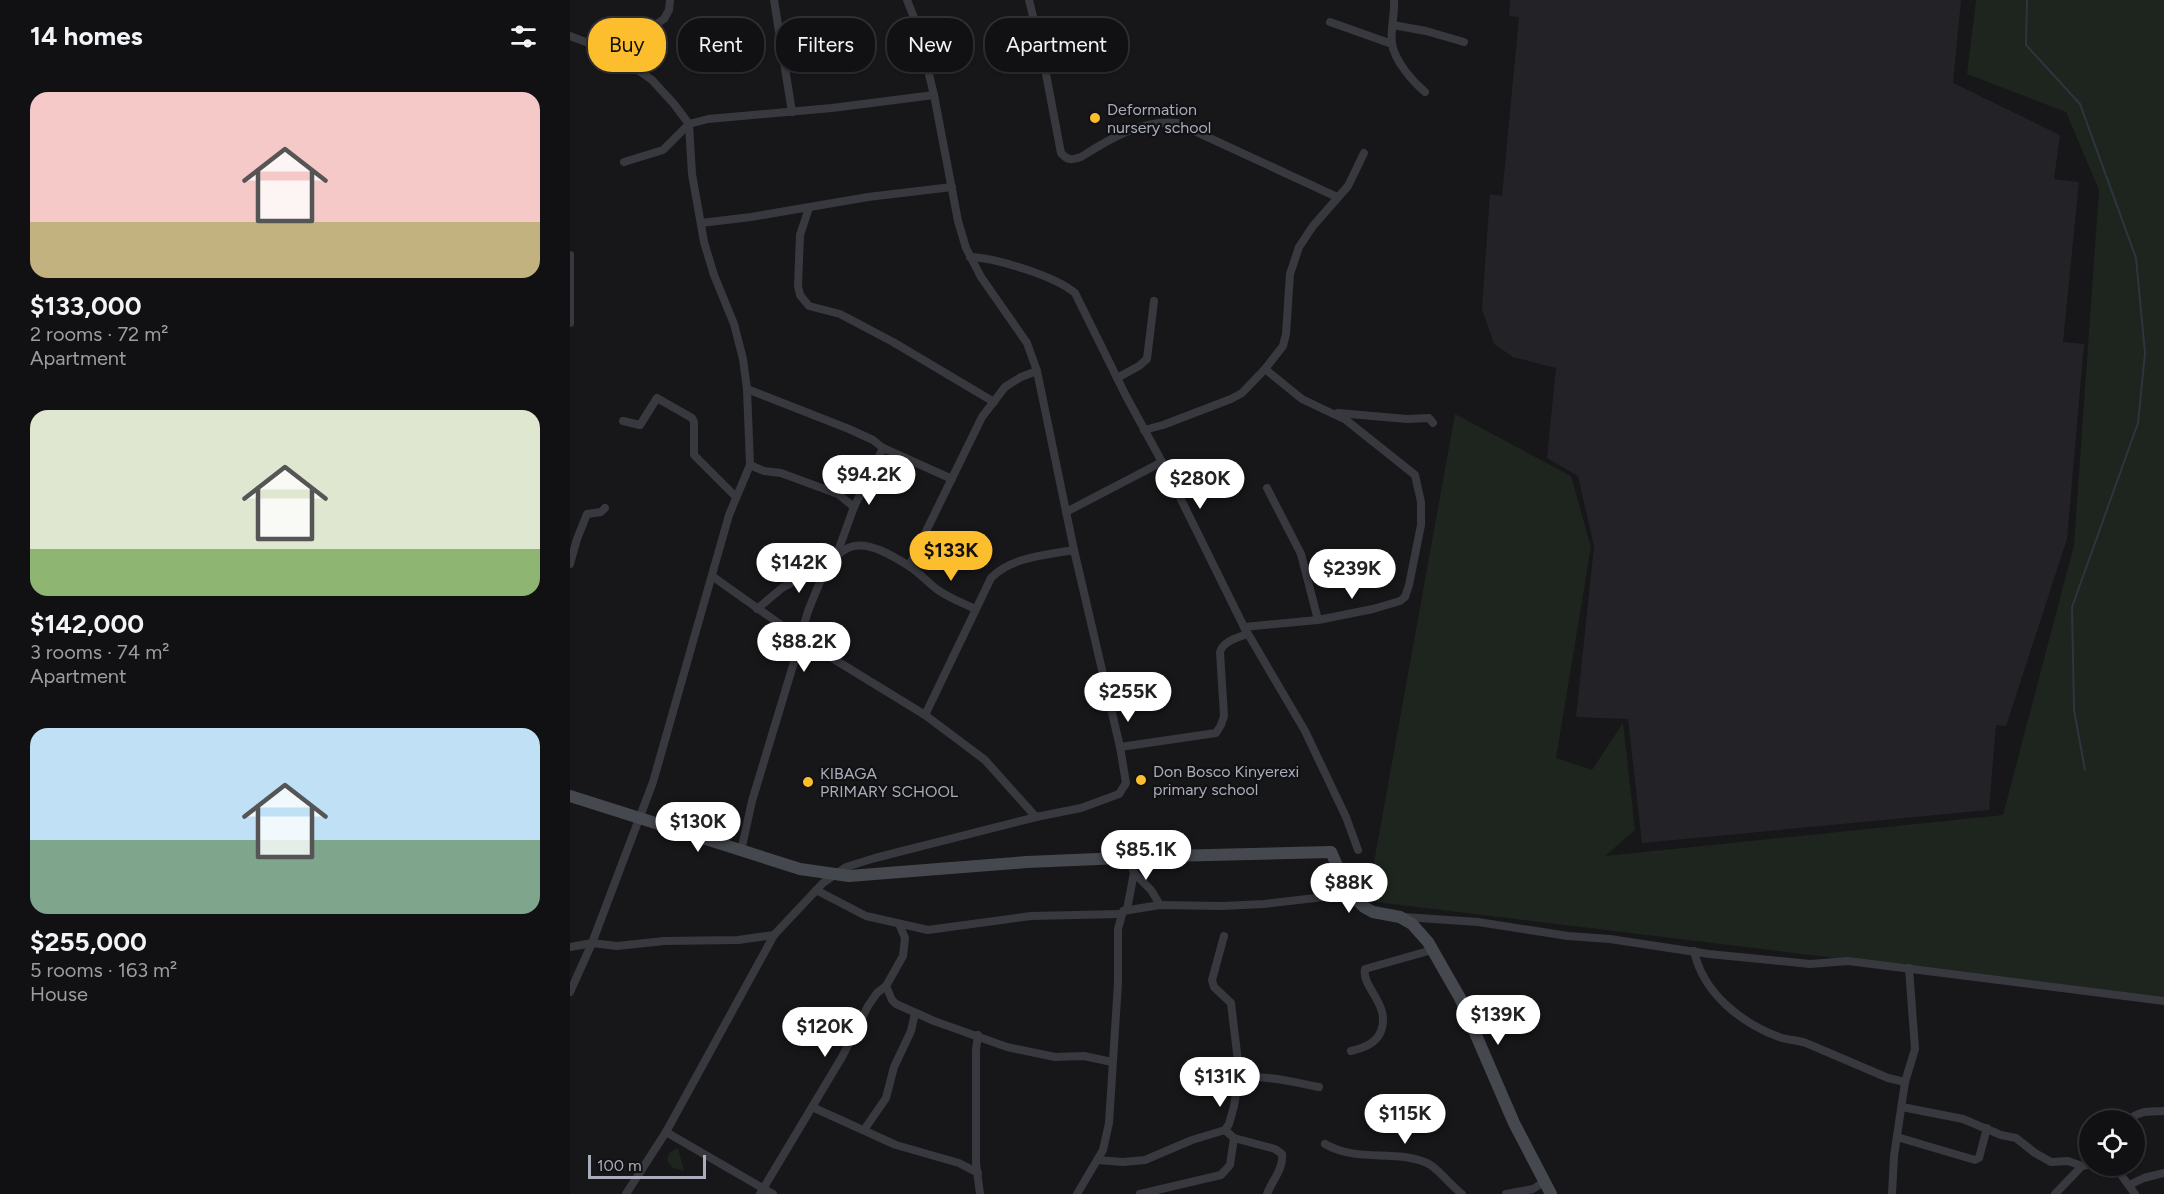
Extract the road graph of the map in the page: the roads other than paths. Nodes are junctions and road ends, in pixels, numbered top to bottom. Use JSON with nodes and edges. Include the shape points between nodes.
{"nodes":[{"id":1,"x":669,"y":0,"type":"edge"},
{"id":2,"x":774,"y":0,"type":"edge"},
{"id":3,"x":907,"y":0,"type":"edge"},
{"id":4,"x":1029,"y":0,"type":"edge"},
{"id":5,"x":1394,"y":0,"type":"edge"},
{"id":6,"x":665,"y":18,"type":"edge"},
{"id":7,"x":1330,"y":22,"type":"dead end"},
{"id":8,"x":1394,"y":25,"type":"junction"},
{"id":9,"x":570,"y":36,"type":"edge"},
{"id":10,"x":1464,"y":42,"type":"dead end"},
{"id":11,"x":588,"y":43,"type":"edge"},
{"id":12,"x":1392,"y":44,"type":"junction"},
{"id":13,"x":641,"y":72,"type":"edge"},
{"id":14,"x":1425,"y":92,"type":"dead end"},
{"id":15,"x":934,"y":95,"type":"junction"},
{"id":16,"x":792,"y":112,"type":"junction"},
{"id":17,"x":688,"y":124,"type":"junction"},
{"id":18,"x":1365,"y":153,"type":"dead end"},
{"id":19,"x":624,"y":162,"type":"dead end"},
{"id":20,"x":952,"y":187,"type":"junction"},
{"id":21,"x":1337,"y":197,"type":"junction"},
{"id":22,"x":809,"y":208,"type":"junction"},
{"id":23,"x":701,"y":223,"type":"junction"},
{"id":24,"x":570,"y":255,"type":"edge"},
{"id":25,"x":970,"y":257,"type":"junction"},
{"id":26,"x":1154,"y":301,"type":"dead end"},
{"id":27,"x":570,"y":323,"type":"edge"},
{"id":28,"x":1265,"y":369,"type":"junction"},
{"id":29,"x":1037,"y":371,"type":"junction"},
{"id":30,"x":1118,"y":378,"type":"junction"},
{"id":31,"x":747,"y":389,"type":"junction"},
{"id":32,"x":994,"y":402,"type":"junction"},
{"id":33,"x":1335,"y":413,"type":"junction"},
{"id":34,"x":623,"y":421,"type":"dead end"},
{"id":35,"x":1433,"y":423,"type":"dead end"},
{"id":36,"x":1144,"y":430,"type":"junction"},
{"id":37,"x":883,"y":448,"type":"junction"},
{"id":38,"x":1162,"y":462,"type":"junction"},
{"id":39,"x":750,"y":465,"type":"junction"},
{"id":40,"x":952,"y":479,"type":"junction"},
{"id":41,"x":1267,"y":488,"type":"dead end"},
{"id":42,"x":735,"y":497,"type":"junction"},
{"id":43,"x":854,"y":507,"type":"junction"},
{"id":44,"x":605,"y":508,"type":"dead end"},
{"id":45,"x":1066,"y":512,"type":"junction"},
{"id":46,"x":1074,"y":550,"type":"junction"},
{"id":47,"x":834,"y":557,"type":"junction"},
{"id":48,"x":570,"y":564,"type":"edge"},
{"id":49,"x":909,"y":566,"type":"junction"},
{"id":50,"x":712,"y":576,"type":"junction"},
{"id":51,"x":757,"y":609,"type":"junction"},
{"id":52,"x":975,"y":609,"type":"junction"},
{"id":53,"x":1318,"y":620,"type":"junction"},
{"id":54,"x":1246,"y":631,"type":"junction"},
{"id":55,"x":801,"y":639,"type":"junction"},
{"id":56,"x":925,"y":715,"type":"junction"},
{"id":57,"x":1120,"y":747,"type":"junction"},
{"id":58,"x":570,"y":796,"type":"edge"},
{"id":59,"x":641,"y":817,"type":"junction"},
{"id":60,"x":1036,"y":817,"type":"junction"},
{"id":61,"x":1358,"y":850,"type":"dead end"},
{"id":62,"x":741,"y":851,"type":"junction"},
{"id":63,"x":1128,"y":857,"type":"junction"},
{"id":64,"x":1134,"y":873,"type":"junction"},
{"id":65,"x":835,"y":875,"type":"junction"},
{"id":66,"x":816,"y":890,"type":"junction"},
{"id":67,"x":1349,"y":892,"type":"junction"},
{"id":68,"x":1160,"y":905,"type":"junction"},
{"id":69,"x":1124,"y":911,"type":"junction"},
{"id":70,"x":1400,"y":917,"type":"junction"},
{"id":71,"x":899,"y":924,"type":"junction"},
{"id":72,"x":774,"y":935,"type":"junction"},
{"id":73,"x":1224,"y":936,"type":"dead end"},
{"id":74,"x":592,"y":944,"type":"junction"},
{"id":75,"x":570,"y":947,"type":"edge"},
{"id":76,"x":1432,"y":950,"type":"junction"},
{"id":77,"x":1694,"y":951,"type":"junction"},
{"id":78,"x":1909,"y":968,"type":"junction"},
{"id":79,"x":886,"y":986,"type":"junction"},
{"id":80,"x":570,"y":992,"type":"edge"},
{"id":81,"x":2164,"y":1001,"type":"edge"},
{"id":82,"x":915,"y":1013,"type":"junction"},
{"id":83,"x":978,"y":1035,"type":"junction"},
{"id":84,"x":1351,"y":1051,"type":"dead end"},
{"id":85,"x":1112,"y":1062,"type":"junction"},
{"id":86,"x":1240,"y":1078,"type":"junction"},
{"id":87,"x":1905,"y":1082,"type":"junction"},
{"id":88,"x":1319,"y":1087,"type":"dead end"},
{"id":89,"x":812,"y":1107,"type":"junction"},
{"id":90,"x":1902,"y":1107,"type":"junction"},
{"id":91,"x":2164,"y":1111,"type":"edge"},
{"id":92,"x":2145,"y":1113,"type":"edge"},
{"id":93,"x":1987,"y":1128,"type":"junction"},
{"id":94,"x":864,"y":1130,"type":"junction"},
{"id":95,"x":1225,"y":1130,"type":"junction"},
{"id":96,"x":666,"y":1132,"type":"junction"},
{"id":97,"x":1897,"y":1137,"type":"junction"},
{"id":98,"x":1234,"y":1138,"type":"junction"},
{"id":99,"x":1325,"y":1144,"type":"dead end"},
{"id":100,"x":1098,"y":1160,"type":"junction"},
{"id":101,"x":2079,"y":1163,"type":"edge"},
{"id":102,"x":2079,"y":1172,"type":"edge"},
{"id":103,"x":978,"y":1173,"type":"junction"},
{"id":104,"x":2164,"y":1173,"type":"edge"},
{"id":105,"x":2122,"y":1176,"type":"edge"},
{"id":106,"x":1544,"y":1182,"type":"junction"},
{"id":107,"x":2129,"y":1185,"type":"junction"},
{"id":108,"x":762,"y":1191,"type":"edge"},
{"id":109,"x":626,"y":1194,"type":"edge"},
{"id":110,"x":773,"y":1194,"type":"edge"},
{"id":111,"x":980,"y":1194,"type":"edge"},
{"id":112,"x":1077,"y":1194,"type":"edge"},
{"id":113,"x":1140,"y":1194,"type":"edge"},
{"id":114,"x":1267,"y":1194,"type":"edge"},
{"id":115,"x":1462,"y":1194,"type":"edge"},
{"id":116,"x":1506,"y":1194,"type":"edge"},
{"id":117,"x":1551,"y":1194,"type":"edge"},
{"id":118,"x":1892,"y":1194,"type":"edge"},
{"id":119,"x":2055,"y":1194,"type":"edge"},
{"id":120,"x":2135,"y":1194,"type":"edge"}],
"edges":[{"from":1,"to":6,"type":"street"},
{"from":2,"to":16,"type":"street"},
{"from":3,"to":15,"type":"street"},
{"from":4,"to":21,"type":"street","via":[[1065,158],[1081,157],[1136,128],[1177,123]]},
{"from":5,"to":8,"type":"street"},
{"from":7,"to":12,"type":"street"},
{"from":8,"to":10,"type":"street"},
{"from":8,"to":12,"type":"street"},
{"from":9,"to":11,"type":"street"},
{"from":12,"to":14,"type":"street","via":[[1401,64]]},
{"from":13,"to":17,"type":"street","via":[[674,104]]},
{"from":15,"to":16,"type":"street"},
{"from":15,"to":20,"type":"street"},
{"from":16,"to":17,"type":"street","via":[[721,116]]},
{"from":17,"to":19,"type":"street","via":[[663,150]]},
{"from":17,"to":23,"type":"street"},
{"from":18,"to":21,"type":"street","via":[[1348,186]]},
{"from":20,"to":22,"type":"street"},
{"from":20,"to":25,"type":"street"},
{"from":21,"to":28,"type":"street","via":[[1299,247],[1290,274],[1285,341]]},
{"from":22,"to":23,"type":"street"},
{"from":22,"to":32,"type":"street","via":[[800,235],[798,286],[809,306],[840,314]]},
{"from":23,"to":31,"type":"street","via":[[714,275],[735,324]]},
{"from":24,"to":27,"type":"street"},
{"from":25,"to":29,"type":"street","via":[[1027,343]]},
{"from":25,"to":30,"type":"street","via":[[1020,268],[1072,291]]},
{"from":26,"to":30,"type":"street","via":[[1147,359]]},
{"from":28,"to":33,"type":"street","via":[[1302,399]]},
{"from":28,"to":36,"type":"street","via":[[1231,399]]},
{"from":29,"to":32,"type":"street","via":[[1005,387]]},
{"from":29,"to":45,"type":"street"},
{"from":30,"to":36,"type":"street"},
{"from":31,"to":37,"type":"street","via":[[849,429]]},
{"from":31,"to":39,"type":"street"},
{"from":32,"to":40,"type":"street","via":[[982,417]]},
{"from":33,"to":35,"type":"street","via":[[1429,418]]},
{"from":33,"to":53,"type":"street","via":[[1416,476],[1421,525],[1404,598],[1393,604]]},
{"from":34,"to":42,"type":"street","via":[[640,425],[657,399],[693,418],[694,455]]},
{"from":36,"to":38,"type":"street"},
{"from":37,"to":40,"type":"street"},
{"from":37,"to":43,"type":"street"},
{"from":38,"to":45,"type":"street"},
{"from":38,"to":54,"type":"street"},
{"from":39,"to":42,"type":"street"},
{"from":39,"to":43,"type":"street","via":[[838,494]]},
{"from":40,"to":49,"type":"street"},
{"from":41,"to":53,"type":"street","via":[[1301,554]]},
{"from":42,"to":50,"type":"street"},
{"from":43,"to":47,"type":"street"},
{"from":44,"to":48,"type":"street","via":[[587,514]]},
{"from":45,"to":46,"type":"street"},
{"from":46,"to":52,"type":"street","via":[[1022,560],[999,569]]},
{"from":46,"to":57,"type":"street"},
{"from":47,"to":49,"type":"street","via":[[861,545]]},
{"from":47,"to":51,"type":"street","via":[[782,588]]},
{"from":47,"to":55,"type":"street","via":[[804,618]]},
{"from":49,"to":52,"type":"street","via":[[939,591]]},
{"from":50,"to":51,"type":"street"},
{"from":50,"to":59,"type":"street"},
{"from":51,"to":55,"type":"street"},
{"from":52,"to":56,"type":"street"},
{"from":53,"to":54,"type":"street"},
{"from":54,"to":57,"type":"street","via":[[1225,644],[1220,652],[1224,716],[1216,733]]},
{"from":54,"to":61,"type":"street","via":[[1305,731]]},
{"from":55,"to":56,"type":"street"},
{"from":55,"to":62,"type":"street","via":[[752,801]]},
{"from":56,"to":60,"type":"street","via":[[985,760]]},
{"from":57,"to":60,"type":"street","via":[[1126,783],[1119,794],[1081,808]]},
{"from":58,"to":59,"type":"street"},
{"from":59,"to":62,"type":"street"},
{"from":59,"to":74,"type":"street"},
{"from":60,"to":65,"type":"street","via":[[875,858],[846,867]]},
{"from":62,"to":65,"type":"street"},
{"from":63,"to":64,"type":"street"},
{"from":63,"to":65,"type":"street"},
{"from":63,"to":67,"type":"street","via":[[1329,852]]},
{"from":64,"to":68,"type":"street"},
{"from":64,"to":69,"type":"street"},
{"from":65,"to":66,"type":"street"},
{"from":66,"to":71,"type":"street","via":[[866,916]]},
{"from":66,"to":72,"type":"street"},
{"from":67,"to":68,"type":"street","via":[[1264,904]]},
{"from":67,"to":70,"type":"street","via":[[1364,908]]},
{"from":68,"to":69,"type":"street"},
{"from":69,"to":71,"type":"street","via":[[1031,916],[928,930]]},
{"from":69,"to":85,"type":"street","via":[[1118,929]]},
{"from":70,"to":76,"type":"street","via":[[1420,932]]},
{"from":70,"to":77,"type":"street","via":[[1478,922]]},
{"from":71,"to":79,"type":"street","via":[[906,946]]},
{"from":72,"to":74,"type":"street","via":[[639,945]]},
{"from":72,"to":96,"type":"street"},
{"from":73,"to":86,"type":"street","via":[[1212,980],[1231,1003]]},
{"from":74,"to":75,"type":"street"},
{"from":74,"to":80,"type":"street"},
{"from":76,"to":84,"type":"street","via":[[1365,969],[1383,1021],[1378,1037],[1366,1047]]},
{"from":76,"to":106,"type":"street","via":[[1460,998]]},
{"from":77,"to":78,"type":"street","via":[[1810,964],[1848,961]]},
{"from":77,"to":87,"type":"street","via":[[1712,990],[1749,1023]]},
{"from":78,"to":81,"type":"street"},
{"from":78,"to":87,"type":"street","via":[[1915,1049]]},
{"from":79,"to":82,"type":"street","via":[[896,1004]]},
{"from":79,"to":89,"type":"street","via":[[868,1006]]},
{"from":82,"to":83,"type":"street"},
{"from":82,"to":94,"type":"street","via":[[886,1098]]},
{"from":83,"to":85,"type":"street","via":[[1029,1052]]},
{"from":83,"to":103,"type":"street"},
{"from":85,"to":100,"type":"street","via":[[1109,1123]]},
{"from":86,"to":88,"type":"street","via":[[1263,1077]]},
{"from":86,"to":95,"type":"street"},
{"from":87,"to":90,"type":"street"},
{"from":89,"to":94,"type":"street"},
{"from":89,"to":108,"type":"street"},
{"from":90,"to":93,"type":"street"},
{"from":90,"to":97,"type":"street"},
{"from":91,"to":92,"type":"street"},
{"from":93,"to":97,"type":"street","via":[[1979,1158],[1975,1160]]},
{"from":93,"to":101,"type":"street","via":[[2016,1138],[2051,1162]]},
{"from":94,"to":103,"type":"street"},
{"from":95,"to":98,"type":"street"},
{"from":95,"to":100,"type":"street","via":[[1145,1160]]},
{"from":96,"to":108,"type":"street"},
{"from":96,"to":109,"type":"street"},
{"from":97,"to":118,"type":"street"},
{"from":98,"to":113,"type":"street","via":[[1230,1165],[1221,1175]]},
{"from":98,"to":114,"type":"street","via":[[1282,1154],[1279,1171]]},
{"from":99,"to":115,"type":"street","via":[[1361,1156],[1430,1164]]},
{"from":100,"to":112,"type":"street"},
{"from":102,"to":119,"type":"street"},
{"from":103,"to":111,"type":"street"},
{"from":104,"to":107,"type":"street"},
{"from":105,"to":107,"type":"street"},
{"from":106,"to":116,"type":"street","via":[[1533,1189]]},
{"from":106,"to":117,"type":"street"},
{"from":107,"to":120,"type":"street"},
{"from":108,"to":110,"type":"street"}]}
